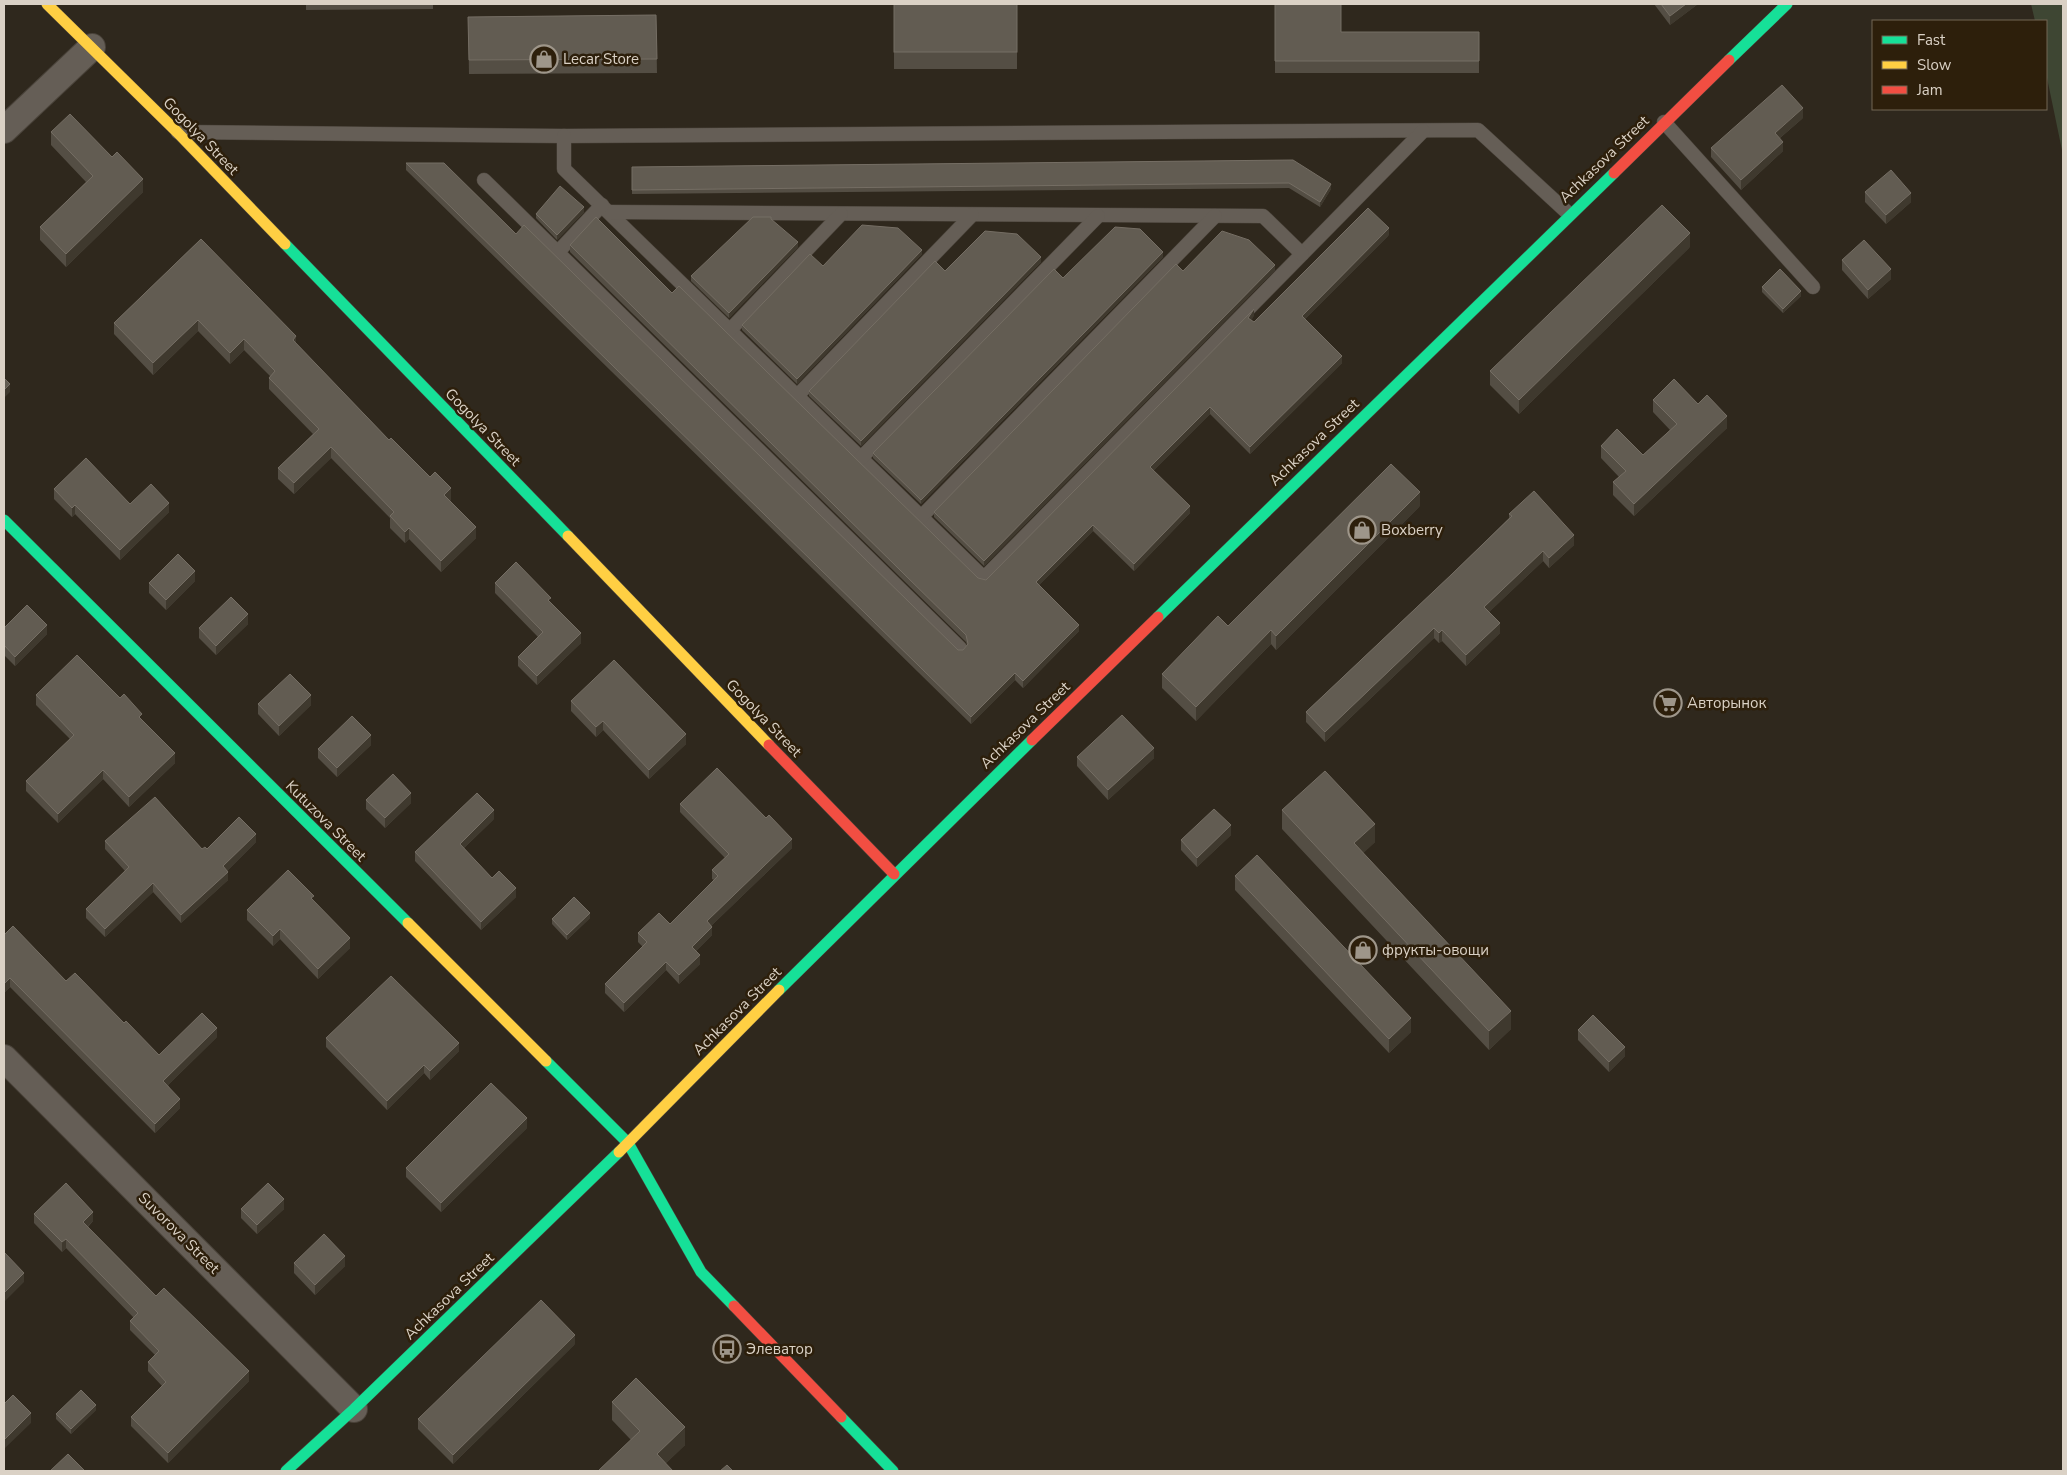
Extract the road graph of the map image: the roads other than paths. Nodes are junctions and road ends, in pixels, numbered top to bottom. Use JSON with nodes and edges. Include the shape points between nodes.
{"nodes":[{"id":1,"x":47,"y":4,"type":"edge"},
{"id":2,"x":1787,"y":4,"type":"edge"},
{"id":3,"x":92,"y":47,"type":"junction"},
{"id":4,"x":1664,"y":122,"type":"junction"},
{"id":5,"x":4,"y":130,"type":"edge"},
{"id":6,"x":1423,"y":131,"type":"junction"},
{"id":7,"x":177,"y":132,"type":"junction"},
{"id":8,"x":564,"y":136,"type":"junction"},
{"id":9,"x":484,"y":180,"type":"dead end"},
{"id":10,"x":606,"y":209,"type":"junction"},
{"id":11,"x":841,"y":214,"type":"junction"},
{"id":12,"x":1569,"y":214,"type":"junction"},
{"id":13,"x":972,"y":215,"type":"junction"},
{"id":14,"x":1098,"y":216,"type":"junction"},
{"id":15,"x":1215,"y":216,"type":"junction"},
{"id":16,"x":558,"y":252,"type":"junction"},
{"id":17,"x":1302,"y":254,"type":"junction"},
{"id":18,"x":1814,"y":287,"type":"dead end"},
{"id":19,"x":730,"y":330,"type":"junction"},
{"id":20,"x":797,"y":396,"type":"junction"},
{"id":21,"x":861,"y":458,"type":"junction"},
{"id":22,"x":921,"y":517,"type":"junction"},
{"id":23,"x":4,"y":520,"type":"edge"},
{"id":24,"x":960,"y":648,"type":"edge"},
{"id":25,"x":894,"y":874,"type":"junction"},
{"id":26,"x":4,"y":1058,"type":"edge"},
{"id":27,"x":628,"y":1143,"type":"junction"},
{"id":28,"x":354,"y":1409,"type":"junction"},
{"id":29,"x":286,"y":1471,"type":"edge"},
{"id":30,"x":893,"y":1471,"type":"edge"}],
"edges":[{"from":1,"to":3,"type":"main road","name":"Gogolya Street"},
{"from":2,"to":4,"type":"main road","name":"Achkasova Street"},
{"from":3,"to":5,"type":"street"},
{"from":3,"to":7,"type":"main road","name":"Gogolya Street"},
{"from":4,"to":12,"type":"main road","name":"Achkasova Street"},
{"from":4,"to":18,"type":"lane"},
{"from":6,"to":8,"type":"lane"},
{"from":6,"to":12,"type":"lane","via":[[1478,130]]},
{"from":6,"to":17,"type":"lane"},
{"from":7,"to":8,"type":"lane"},
{"from":7,"to":25,"type":"main road","name":"Gogolya Street"},
{"from":8,"to":10,"type":"lane","via":[[564,169]]},
{"from":9,"to":16,"type":"lane"},
{"from":10,"to":11,"type":"lane"},
{"from":10,"to":16,"type":"lane"},
{"from":10,"to":19,"type":"lane"},
{"from":11,"to":13,"type":"lane"},
{"from":11,"to":19,"type":"lane"},
{"from":12,"to":25,"type":"main road","name":"Achkasova Street"},
{"from":13,"to":14,"type":"lane"},
{"from":13,"to":20,"type":"lane"},
{"from":14,"to":15,"type":"lane"},
{"from":14,"to":21,"type":"lane"},
{"from":15,"to":17,"type":"lane","via":[[1263,216]]},
{"from":15,"to":22,"type":"lane"},
{"from":16,"to":24,"type":"lane"},
{"from":17,"to":22,"type":"lane","via":[[984,578]]},
{"from":19,"to":20,"type":"lane"},
{"from":20,"to":21,"type":"lane"},
{"from":21,"to":22,"type":"lane"},
{"from":23,"to":27,"type":"main road","name":"Kutuzova Street"},
{"from":25,"to":27,"type":"main road","name":"Achkasova Street"},
{"from":26,"to":28,"type":"street","name":"Suvorova Street"},
{"from":27,"to":28,"type":"main road","name":"Achkasova Street"},
{"from":27,"to":30,"type":"main road","name":"Kutuzova Street","via":[[701,1272]]},
{"from":28,"to":29,"type":"main road","name":"Achkasova Street"}]}
